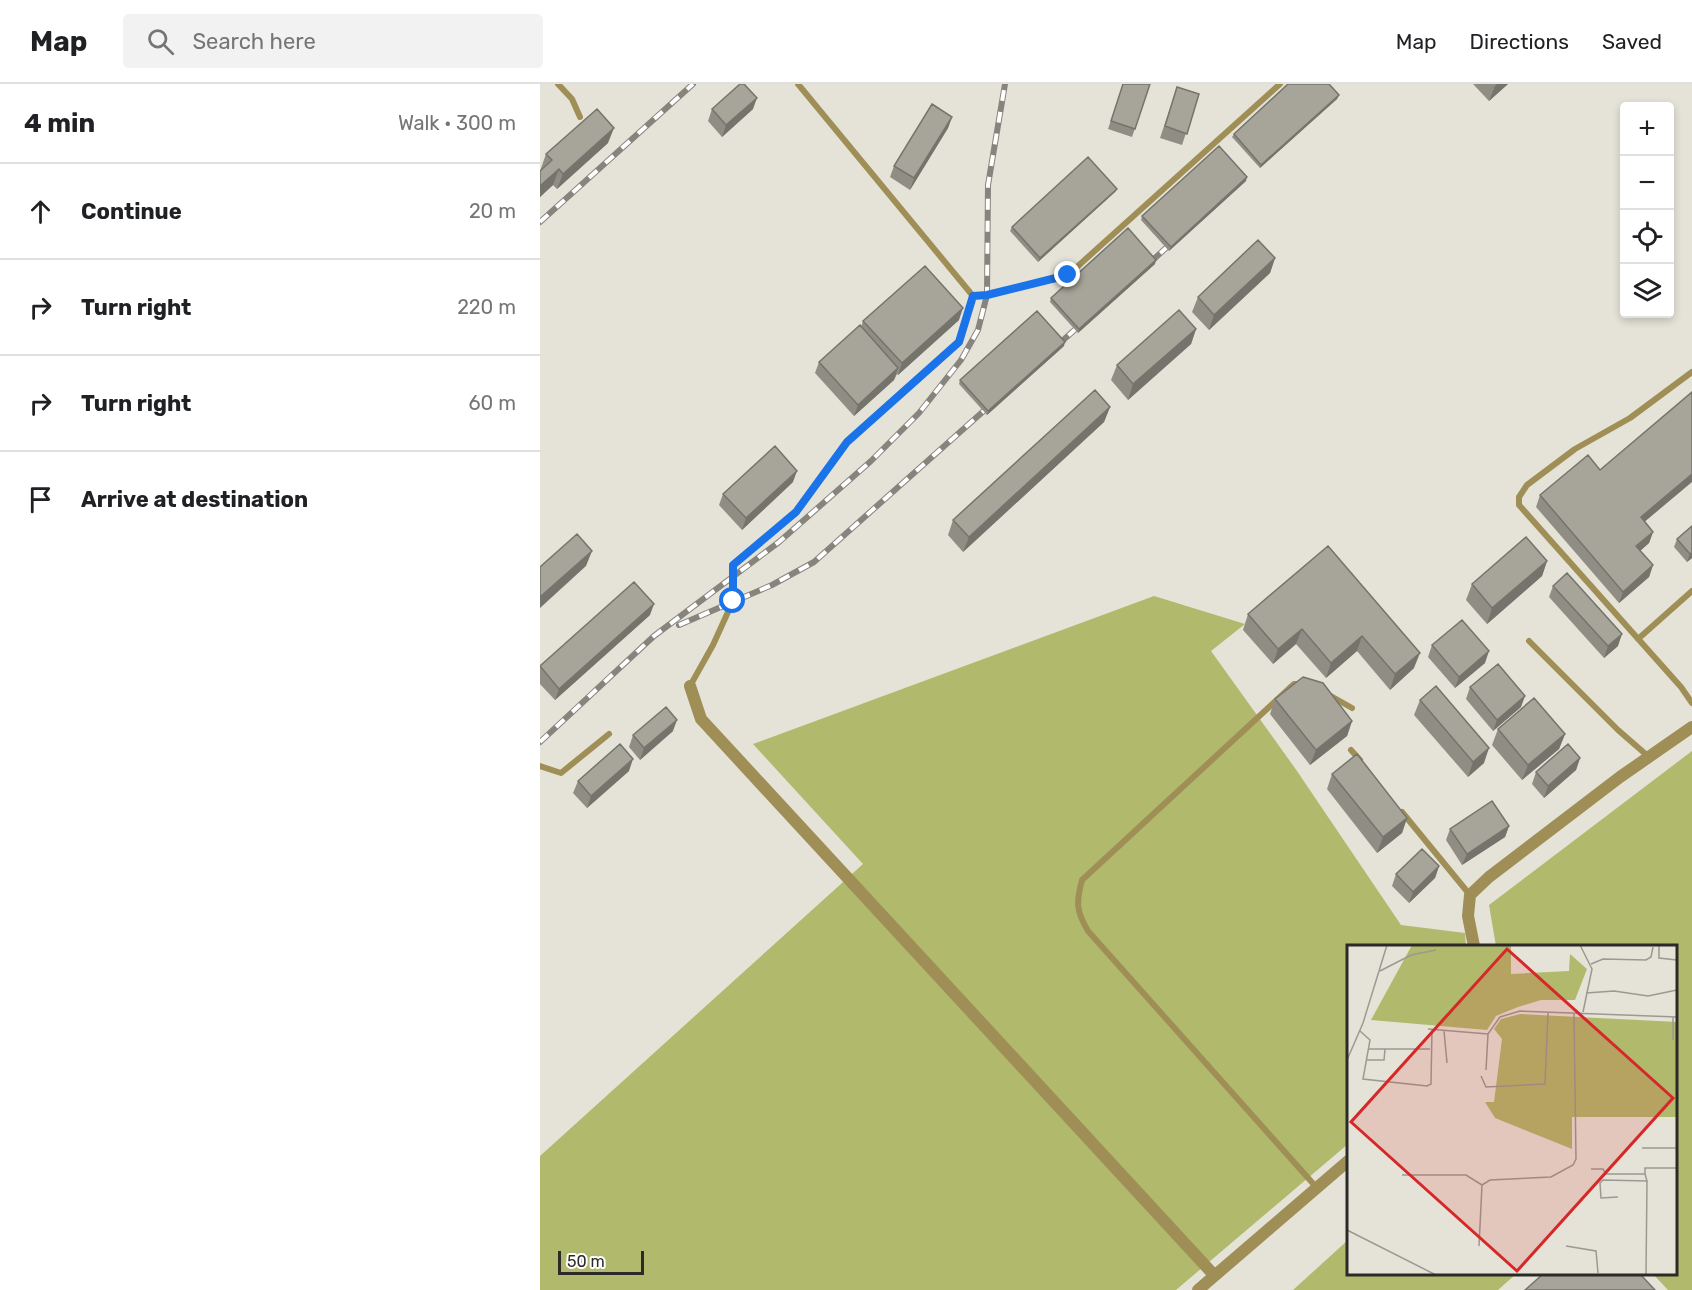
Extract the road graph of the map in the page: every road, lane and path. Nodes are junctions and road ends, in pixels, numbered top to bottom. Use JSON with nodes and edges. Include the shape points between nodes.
{"nodes":[{"id":1,"x":558,"y":84,"type":"edge"},
{"id":2,"x":798,"y":84,"type":"edge"},
{"id":3,"x":1280,"y":84,"type":"edge"},
{"id":4,"x":580,"y":117,"type":"dead end"},
{"id":5,"x":973,"y":296,"type":"junction"},
{"id":6,"x":1692,"y":372,"type":"edge"},
{"id":7,"x":1692,"y":591,"type":"edge"},
{"id":8,"x":1638,"y":639,"type":"junction"},
{"id":9,"x":1529,"y":641,"type":"dead end"},
{"id":10,"x":1310,"y":685,"type":"edge"},
{"id":11,"x":690,"y":686,"type":"joint"},
{"id":12,"x":1318,"y":689,"type":"edge"},
{"id":13,"x":1692,"y":703,"type":"edge"},
{"id":14,"x":1352,"y":708,"type":"dead end"},
{"id":15,"x":1692,"y":727,"type":"edge"},
{"id":16,"x":609,"y":734,"type":"dead end"},
{"id":17,"x":1351,"y":750,"type":"dead end"},
{"id":18,"x":1649,"y":757,"type":"junction"},
{"id":19,"x":540,"y":766,"type":"edge"},
{"id":20,"x":1366,"y":768,"type":"edge"},
{"id":21,"x":1396,"y":804,"type":"edge"},
{"id":22,"x":1470,"y":895,"type":"junction"},
{"id":23,"x":1474,"y":945,"type":"edge"},
{"id":24,"x":1347,"y":1162,"type":"edge"},
{"id":25,"x":1317,"y":1188,"type":"junction"},
{"id":26,"x":1214,"y":1275,"type":"junction"},
{"id":27,"x":1197,"y":1290,"type":"edge"}],
"edges":[{"from":1,"to":4,"type":"lane","via":[[572,99]]},
{"from":2,"to":5,"type":"lane"},
{"from":3,"to":5,"type":"lane","via":[[1068,275]]},
{"from":5,"to":11,"type":"lane","via":[[959,342],[847,442],[796,512],[733,565],[733,601]]},
{"from":6,"to":8,"type":"lane","via":[[1630,418],[1575,449],[1527,485],[1519,497],[1519,505]]},
{"from":7,"to":8,"type":"lane"},
{"from":8,"to":13,"type":"lane"},
{"from":9,"to":18,"type":"lane"},
{"from":10,"to":25,"type":"lane","via":[[1294,684],[1245,728],[1082,880],[1077,901],[1088,932]]},
{"from":11,"to":26,"type":"street","via":[[701,719]]},
{"from":12,"to":14,"type":"lane"},
{"from":15,"to":18,"type":"street"},
{"from":16,"to":19,"type":"lane","via":[[561,773]]},
{"from":17,"to":20,"type":"lane"},
{"from":18,"to":22,"type":"street"},
{"from":21,"to":22,"type":"lane"},
{"from":22,"to":23,"type":"street","via":[[1468,916]]},
{"from":24,"to":25,"type":"street"},
{"from":25,"to":26,"type":"street"},
{"from":26,"to":27,"type":"street"}]}
